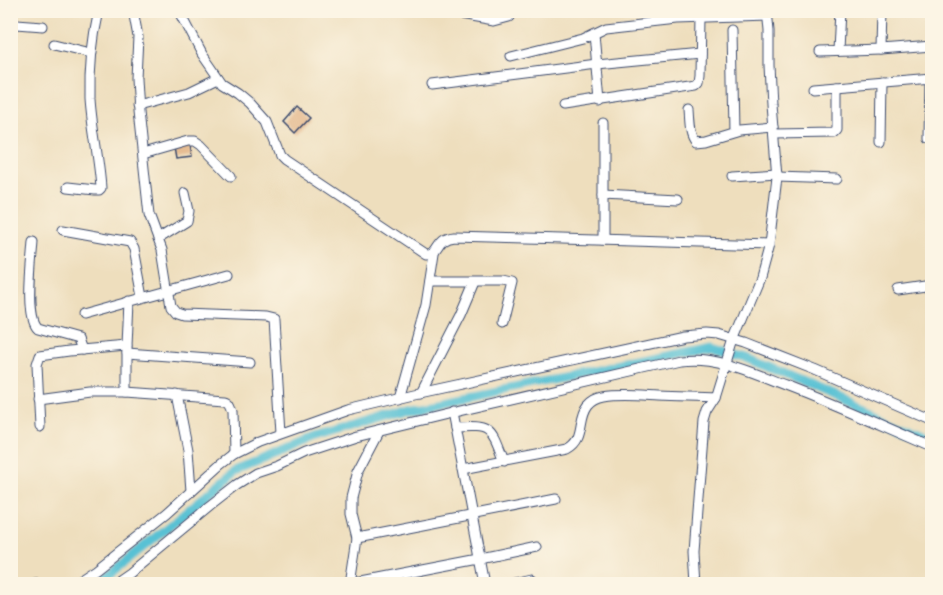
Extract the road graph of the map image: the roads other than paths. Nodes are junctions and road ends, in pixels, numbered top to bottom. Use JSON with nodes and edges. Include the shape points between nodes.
{"nodes":[{"id":1,"x":99,"y":10,"type":"edge"},
{"id":2,"x":133,"y":10,"type":"edge"},
{"id":3,"x":178,"y":10,"type":"edge"},
{"id":4,"x":431,"y":10,"type":"edge"},
{"id":5,"x":512,"y":10,"type":"edge"},
{"id":6,"x":840,"y":10,"type":"edge"},
{"id":7,"x":882,"y":10,"type":"edge"},
{"id":8,"x":768,"y":13,"type":"edge"},
{"id":9,"x":700,"y":18,"type":"junction"},
{"id":10,"x":43,"y":26,"type":"dead end"},
{"id":11,"x":10,"y":29,"type":"edge"},
{"id":12,"x":732,"y":30,"type":"dead end"},
{"id":13,"x":594,"y":33,"type":"junction"},
{"id":14,"x":54,"y":44,"type":"dead end"},
{"id":15,"x":933,"y":46,"type":"edge"},
{"id":16,"x":838,"y":51,"type":"junction"},
{"id":17,"x":881,"y":51,"type":"junction"},
{"id":18,"x":820,"y":52,"type":"dead end"},
{"id":19,"x":91,"y":53,"type":"junction"},
{"id":20,"x":700,"y":54,"type":"junction"},
{"id":21,"x":511,"y":56,"type":"dead end"},
{"id":22,"x":597,"y":64,"type":"junction"},
{"id":23,"x":218,"y":78,"type":"junction"},
{"id":24,"x":931,"y":78,"type":"edge"},
{"id":25,"x":882,"y":82,"type":"junction"},
{"id":26,"x":432,"y":85,"type":"dead end"},
{"id":27,"x":837,"y":86,"type":"junction"},
{"id":28,"x":813,"y":88,"type":"dead end"},
{"id":29,"x":600,"y":102,"type":"junction"},
{"id":30,"x":137,"y":106,"type":"junction"},
{"id":31,"x":563,"y":106,"type":"dead end"},
{"id":32,"x":689,"y":110,"type":"dead end"},
{"id":33,"x":603,"y":123,"type":"dead end"},
{"id":34,"x":734,"y":131,"type":"junction"},
{"id":35,"x":773,"y":131,"type":"junction"},
{"id":36,"x":929,"y":139,"type":"dead end"},
{"id":37,"x":881,"y":142,"type":"dead end"},
{"id":38,"x":143,"y":154,"type":"junction"},
{"id":39,"x":777,"y":175,"type":"junction"},
{"id":40,"x":231,"y":176,"type":"dead end"},
{"id":41,"x":732,"y":176,"type":"dead end"},
{"id":42,"x":837,"y":179,"type":"dead end"},
{"id":43,"x":68,"y":187,"type":"dead end"},
{"id":44,"x":185,"y":193,"type":"dead end"},
{"id":45,"x":603,"y":195,"type":"junction"},
{"id":46,"x":678,"y":199,"type":"dead end"},
{"id":47,"x":63,"y":230,"type":"dead end"},
{"id":48,"x":158,"y":239,"type":"junction"},
{"id":49,"x":603,"y":240,"type":"junction"},
{"id":50,"x":34,"y":242,"type":"dead end"},
{"id":51,"x":769,"y":244,"type":"junction"},
{"id":52,"x":434,"y":253,"type":"junction"},
{"id":53,"x":229,"y":274,"type":"dead end"},
{"id":54,"x":430,"y":281,"type":"junction"},
{"id":55,"x":475,"y":282,"type":"junction"},
{"id":56,"x":933,"y":285,"type":"edge"},
{"id":57,"x":898,"y":290,"type":"dead end"},
{"id":58,"x":168,"y":291,"type":"junction"},
{"id":59,"x":143,"y":297,"type":"junction"},
{"id":60,"x":129,"y":301,"type":"junction"},
{"id":61,"x":81,"y":315,"type":"dead end"},
{"id":62,"x":502,"y":324,"type":"dead end"},
{"id":63,"x":734,"y":341,"type":"junction"},
{"id":64,"x":82,"y":350,"type":"junction"},
{"id":65,"x":127,"y":350,"type":"junction"},
{"id":66,"x":250,"y":362,"type":"dead end"},
{"id":67,"x":727,"y":362,"type":"junction"},
{"id":68,"x":127,"y":392,"type":"junction"},
{"id":69,"x":421,"y":393,"type":"junction"},
{"id":70,"x":177,"y":395,"type":"junction"},
{"id":71,"x":400,"y":398,"type":"junction"},
{"id":72,"x":716,"y":398,"type":"junction"},
{"id":73,"x":38,"y":399,"type":"junction"},
{"id":74,"x":452,"y":412,"type":"junction"},
{"id":75,"x":933,"y":421,"type":"edge"},
{"id":76,"x":40,"y":427,"type":"dead end"},
{"id":77,"x":455,"y":428,"type":"junction"},
{"id":78,"x":379,"y":430,"type":"junction"},
{"id":79,"x":281,"y":434,"type":"junction"},
{"id":80,"x":933,"y":447,"type":"edge"},
{"id":81,"x":234,"y":454,"type":"junction"},
{"id":82,"x":504,"y":462,"type":"junction"},
{"id":83,"x":463,"y":469,"type":"junction"},
{"id":84,"x":191,"y":491,"type":"junction"},
{"id":85,"x":556,"y":499,"type":"dead end"},
{"id":86,"x":472,"y":516,"type":"junction"},
{"id":87,"x":357,"y":537,"type":"junction"},
{"id":88,"x":537,"y":547,"type":"dead end"},
{"id":89,"x":480,"y":560,"type":"junction"},
{"id":90,"x":532,"y":579,"type":"dead end"},
{"id":91,"x":350,"y":584,"type":"edge"},
{"id":92,"x":34,"y":585,"type":"edge"},
{"id":93,"x":56,"y":585,"type":"edge"},
{"id":94,"x":74,"y":585,"type":"edge"},
{"id":95,"x":113,"y":585,"type":"edge"},
{"id":96,"x":485,"y":585,"type":"edge"},
{"id":97,"x":510,"y":585,"type":"edge"},
{"id":98,"x":696,"y":585,"type":"edge"}],
"edges":[{"from":1,"to":19,"type":"street"},
{"from":2,"to":30,"type":"street","via":[[138,37]]},
{"from":3,"to":23,"type":"street"},
{"from":4,"to":5,"type":"street","via":[[494,21],[508,17]]},
{"from":6,"to":16,"type":"street"},
{"from":7,"to":17,"type":"street"},
{"from":8,"to":9,"type":"street"},
{"from":8,"to":35,"type":"street"},
{"from":9,"to":13,"type":"street","via":[[606,27]]},
{"from":9,"to":20,"type":"street"},
{"from":10,"to":11,"type":"street","via":[[17,24]]},
{"from":12,"to":34,"type":"street"},
{"from":13,"to":21,"type":"street"},
{"from":13,"to":22,"type":"street"},
{"from":14,"to":19,"type":"street"},
{"from":15,"to":17,"type":"street"},
{"from":16,"to":17,"type":"street"},
{"from":16,"to":18,"type":"street"},
{"from":19,"to":43,"type":"street","via":[[90,100],[101,188]]},
{"from":20,"to":22,"type":"street"},
{"from":20,"to":29,"type":"street","via":[[696,86]]},
{"from":22,"to":26,"type":"street"},
{"from":22,"to":29,"type":"street"},
{"from":23,"to":30,"type":"street","via":[[189,92]]},
{"from":23,"to":52,"type":"street","via":[[263,117],[284,159],[419,250]]},
{"from":24,"to":25,"type":"street"},
{"from":24,"to":36,"type":"street"},
{"from":25,"to":27,"type":"street"},
{"from":25,"to":37,"type":"street"},
{"from":27,"to":28,"type":"street"},
{"from":27,"to":35,"type":"street","via":[[834,133]]},
{"from":29,"to":31,"type":"street"},
{"from":30,"to":38,"type":"street"},
{"from":32,"to":34,"type":"street","via":[[696,141]]},
{"from":33,"to":45,"type":"street"},
{"from":34,"to":35,"type":"street"},
{"from":35,"to":39,"type":"street"},
{"from":38,"to":40,"type":"street","via":[[195,141]]},
{"from":38,"to":48,"type":"street","via":[[149,215]]},
{"from":39,"to":41,"type":"street"},
{"from":39,"to":42,"type":"street"},
{"from":39,"to":51,"type":"street"},
{"from":44,"to":48,"type":"street","via":[[187,221]]},
{"from":45,"to":46,"type":"street"},
{"from":45,"to":49,"type":"street"},
{"from":47,"to":59,"type":"street","via":[[130,242]]},
{"from":48,"to":58,"type":"street"},
{"from":49,"to":51,"type":"street"},
{"from":49,"to":52,"type":"street","via":[[454,236],[442,240]]},
{"from":50,"to":64,"type":"street","via":[[31,302],[35,325],[78,339]]},
{"from":51,"to":63,"type":"street"},
{"from":52,"to":54,"type":"street"},
{"from":53,"to":58,"type":"street"},
{"from":54,"to":55,"type":"street"},
{"from":54,"to":71,"type":"street"},
{"from":55,"to":62,"type":"street","via":[[512,283]]},
{"from":55,"to":69,"type":"street"},
{"from":56,"to":57,"type":"street"},
{"from":58,"to":59,"type":"street"},
{"from":58,"to":79,"type":"street","via":[[176,312],[274,320]]},
{"from":59,"to":60,"type":"street"},
{"from":60,"to":61,"type":"street"},
{"from":60,"to":65,"type":"street"},
{"from":63,"to":67,"type":"street"},
{"from":63,"to":69,"type":"street","via":[[719,335],[683,336]]},
{"from":63,"to":75,"type":"street","via":[[815,370]]},
{"from":64,"to":65,"type":"street"},
{"from":64,"to":73,"type":"street","via":[[40,355]]},
{"from":65,"to":66,"type":"street"},
{"from":65,"to":68,"type":"street"},
{"from":67,"to":72,"type":"street"},
{"from":67,"to":74,"type":"street","via":[[679,360]]},
{"from":67,"to":80,"type":"street"},
{"from":68,"to":70,"type":"street"},
{"from":68,"to":73,"type":"street"},
{"from":69,"to":71,"type":"street"},
{"from":70,"to":81,"type":"street","via":[[228,400]]},
{"from":70,"to":84,"type":"street"},
{"from":71,"to":79,"type":"street","via":[[348,410]]},
{"from":72,"to":82,"type":"street","via":[[637,394],[596,398],[585,409],[573,446]]},
{"from":72,"to":98,"type":"street","via":[[704,422],[694,551]]},
{"from":73,"to":76,"type":"street"},
{"from":74,"to":77,"type":"street"},
{"from":74,"to":78,"type":"street"},
{"from":77,"to":82,"type":"street","via":[[487,429],[493,434]]},
{"from":77,"to":83,"type":"street"},
{"from":78,"to":87,"type":"street","via":[[358,471],[351,498]]},
{"from":78,"to":95,"type":"street","via":[[255,473]]},
{"from":79,"to":81,"type":"street"},
{"from":81,"to":84,"type":"street"},
{"from":82,"to":83,"type":"street"},
{"from":83,"to":86,"type":"street"},
{"from":84,"to":94,"type":"street"},
{"from":85,"to":86,"type":"street"},
{"from":86,"to":87,"type":"street"},
{"from":86,"to":89,"type":"street"},
{"from":87,"to":91,"type":"street"},
{"from":88,"to":89,"type":"street"},
{"from":89,"to":91,"type":"street"},
{"from":89,"to":96,"type":"street"},
{"from":90,"to":97,"type":"street"},
{"from":92,"to":93,"type":"street"}]}
